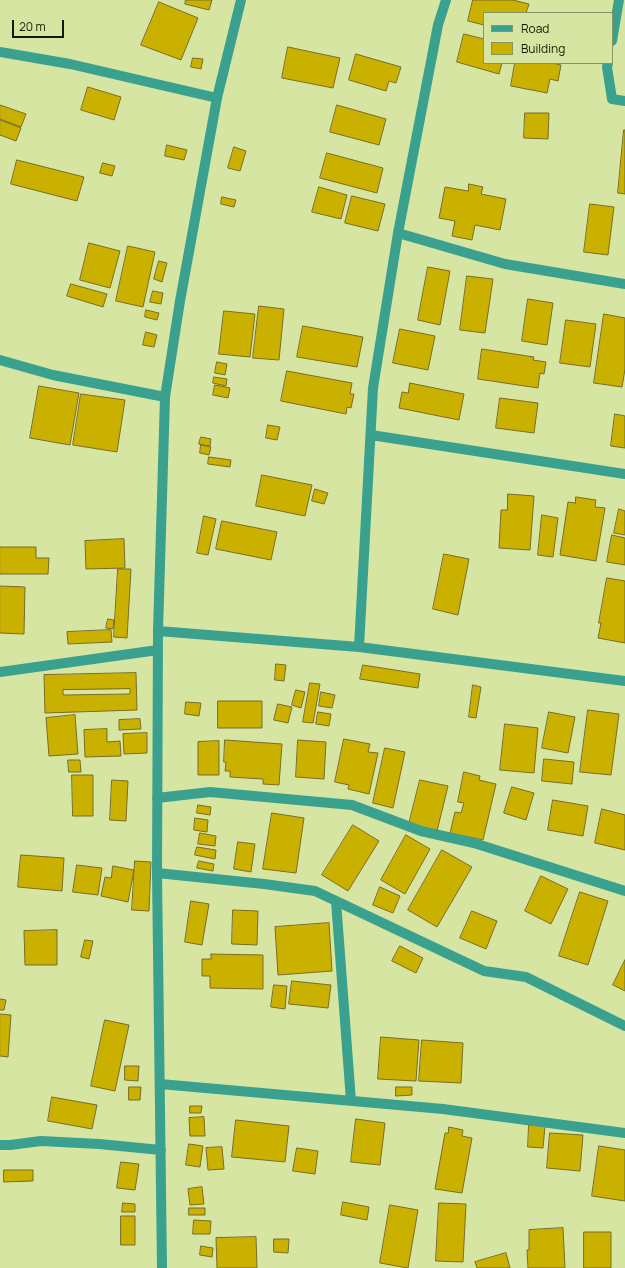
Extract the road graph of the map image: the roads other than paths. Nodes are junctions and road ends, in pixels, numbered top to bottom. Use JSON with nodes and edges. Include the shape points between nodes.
{"nodes":[{"id":1,"x":241,"y":0,"type":"edge"},
{"id":2,"x":446,"y":0,"type":"edge"},
{"id":3,"x":619,"y":0,"type":"edge"},
{"id":4,"x":613,"y":35,"type":"edge"},
{"id":5,"x":0,"y":52,"type":"edge"},
{"id":6,"x":608,"y":64,"type":"edge"},
{"id":7,"x":217,"y":98,"type":"junction"},
{"id":8,"x":625,"y":101,"type":"edge"},
{"id":9,"x":398,"y":233,"type":"junction"},
{"id":10,"x":625,"y":284,"type":"edge"},
{"id":11,"x":0,"y":360,"type":"edge"},
{"id":12,"x":165,"y":397,"type":"junction"},
{"id":13,"x":371,"y":435,"type":"junction"},
{"id":14,"x":625,"y":474,"type":"edge"},
{"id":15,"x":158,"y":631,"type":"junction"},
{"id":16,"x":359,"y":647,"type":"junction"},
{"id":17,"x":158,"y":650,"type":"junction"},
{"id":18,"x":0,"y":672,"type":"edge"},
{"id":19,"x":625,"y":681,"type":"edge"},
{"id":20,"x":157,"y":798,"type":"junction"},
{"id":21,"x":157,"y":873,"type":"junction"},
{"id":22,"x":625,"y":891,"type":"edge"},
{"id":23,"x":336,"y":901,"type":"junction"},
{"id":24,"x":625,"y":1026,"type":"edge"},
{"id":25,"x":160,"y":1084,"type":"junction"},
{"id":26,"x":351,"y":1101,"type":"junction"},
{"id":27,"x":625,"y":1133,"type":"edge"},
{"id":28,"x":0,"y":1145,"type":"edge"},
{"id":29,"x":161,"y":1150,"type":"junction"},
{"id":30,"x":162,"y":1268,"type":"edge"}],
"edges":[{"from":1,"to":7,"type":"street"},
{"from":2,"to":9,"type":"street","via":[[438,25]]},
{"from":3,"to":4,"type":"street"},
{"from":5,"to":7,"type":"street","via":[[70,64]]},
{"from":6,"to":8,"type":"street","via":[[612,99]]},
{"from":7,"to":12,"type":"street"},
{"from":9,"to":10,"type":"street","via":[[505,264]]},
{"from":9,"to":13,"type":"street","via":[[374,388]]},
{"from":11,"to":12,"type":"street","via":[[53,375]]},
{"from":12,"to":15,"type":"street"},
{"from":13,"to":14,"type":"street"},
{"from":13,"to":16,"type":"street"},
{"from":15,"to":16,"type":"street"},
{"from":15,"to":17,"type":"street"},
{"from":16,"to":19,"type":"street"},
{"from":17,"to":18,"type":"street"},
{"from":17,"to":20,"type":"street"},
{"from":20,"to":21,"type":"street"},
{"from":20,"to":22,"type":"street","via":[[210,792],[352,805],[421,831],[474,843]]},
{"from":21,"to":23,"type":"street","via":[[315,891]]},
{"from":21,"to":25,"type":"street"},
{"from":23,"to":24,"type":"street","via":[[484,970],[526,977]]},
{"from":23,"to":26,"type":"street"},
{"from":25,"to":26,"type":"street"},
{"from":25,"to":29,"type":"street"},
{"from":26,"to":27,"type":"street","via":[[443,1109]]},
{"from":28,"to":29,"type":"street","via":[[41,1141]]},
{"from":29,"to":30,"type":"street"}]}
